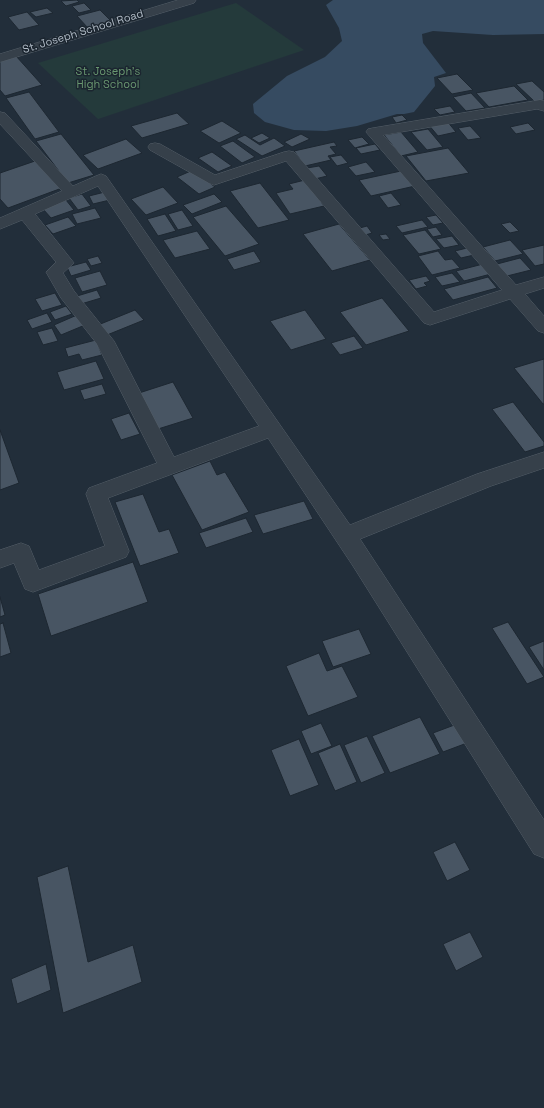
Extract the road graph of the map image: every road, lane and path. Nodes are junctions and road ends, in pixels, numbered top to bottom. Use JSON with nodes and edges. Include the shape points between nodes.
{"nodes":[{"id":1,"x":190,"y":0,"type":"edge"},
{"id":2,"x":0,"y":58,"type":"edge"},
{"id":3,"x":544,"y":107,"type":"edge"},
{"id":4,"x":0,"y":116,"type":"edge"},
{"id":5,"x":155,"y":147,"type":"dead end"},
{"id":6,"x":71,"y":192,"type":"junction"},
{"id":7,"x":25,"y":213,"type":"junction"},
{"id":8,"x":0,"y":224,"type":"edge"},
{"id":9,"x":544,"y":282,"type":"edge"},
{"id":10,"x":513,"y":292,"type":"junction"},
{"id":11,"x":544,"y":327,"type":"edge"},
{"id":12,"x":271,"y":428,"type":"junction"},
{"id":13,"x":544,"y":460,"type":"edge"},
{"id":14,"x":169,"y":467,"type":"junction"},
{"id":15,"x":345,"y":536,"type":"junction"},
{"id":16,"x":0,"y":559,"type":"edge"},
{"id":17,"x":544,"y":844,"type":"edge"}],
"edges":[{"from":1,"to":2,"type":"street","name":"St. Joseph School Road"},
{"from":3,"to":10,"type":"street","via":[[540,104],[374,132]]},
{"from":4,"to":6,"type":"street"},
{"from":5,"to":10,"type":"street","via":[[214,180],[289,155],[430,319]]},
{"from":6,"to":7,"type":"street"},
{"from":6,"to":12,"type":"street","via":[[100,179]]},
{"from":7,"to":8,"type":"street"},
{"from":7,"to":14,"type":"street","via":[[66,263],[54,272],[67,294],[105,341]]},
{"from":9,"to":10,"type":"street"},
{"from":10,"to":11,"type":"street"},
{"from":12,"to":14,"type":"street"},
{"from":12,"to":15,"type":"street"},
{"from":13,"to":15,"type":"street","via":[[484,480]]},
{"from":14,"to":16,"type":"street","via":[[96,494],[118,551],[33,582],[21,552]]},
{"from":15,"to":17,"type":"street"}]}
